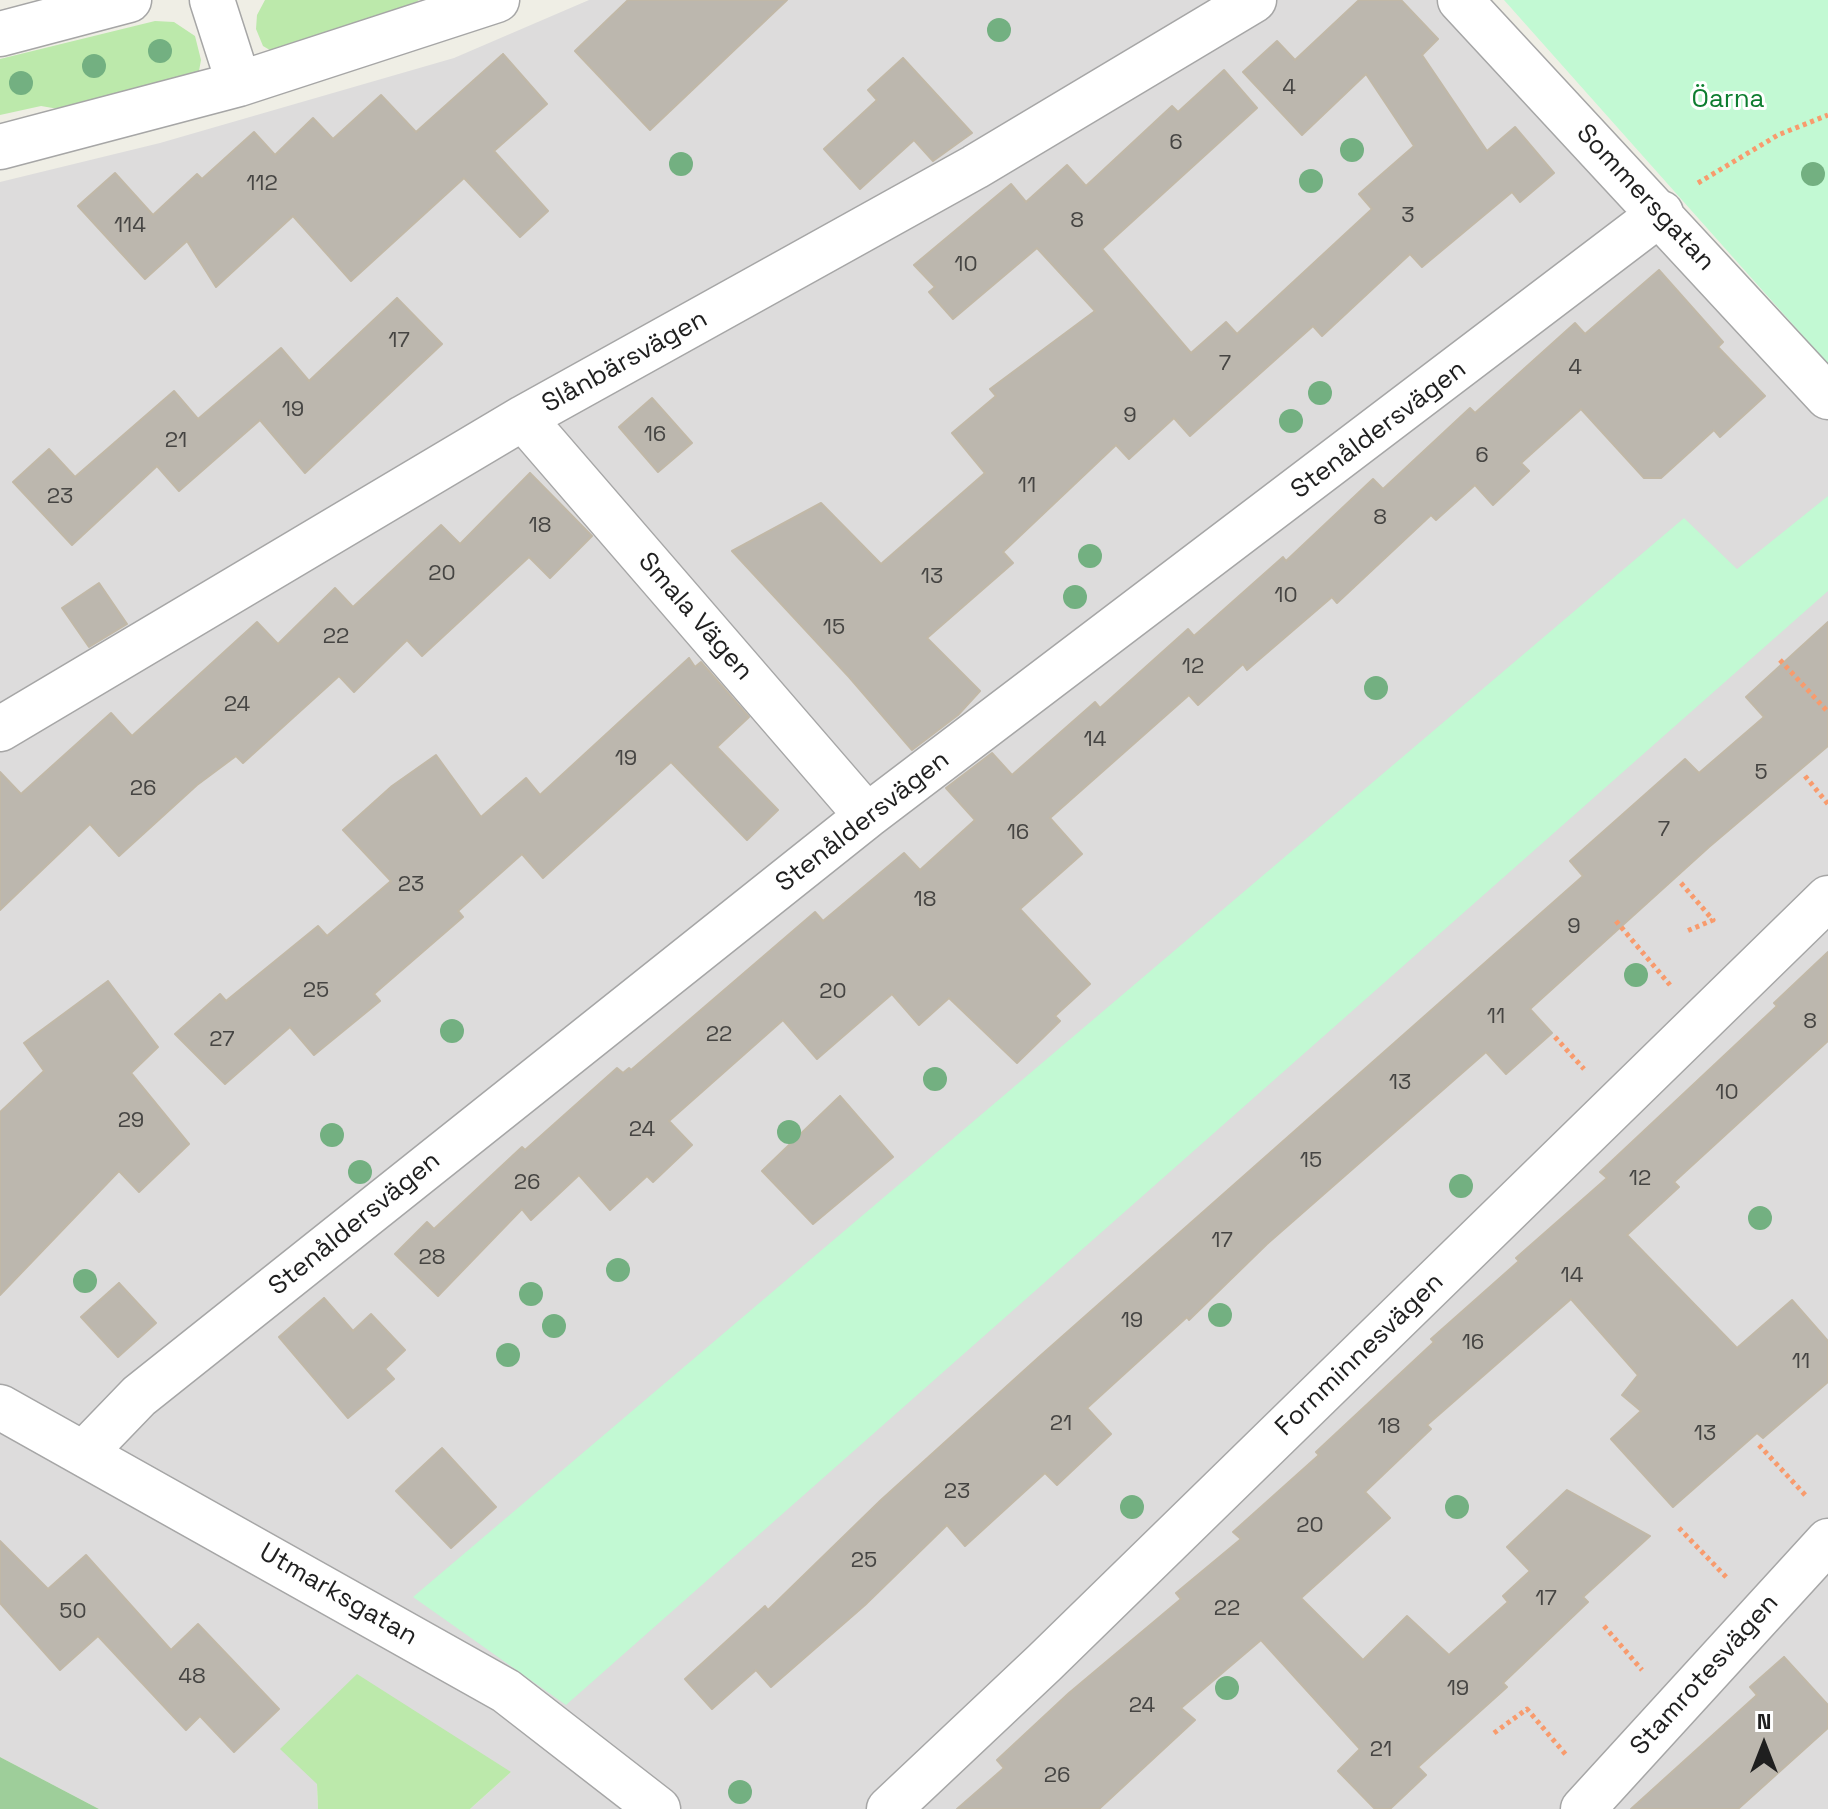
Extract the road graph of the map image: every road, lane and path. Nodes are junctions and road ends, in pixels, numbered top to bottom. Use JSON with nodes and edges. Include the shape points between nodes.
{"nodes":[{"id":1,"x":129,"y":0,"type":"edge"},
{"id":2,"x":212,"y":0,"type":"edge"},
{"id":3,"x":497,"y":0,"type":"edge"},
{"id":4,"x":1254,"y":0,"type":"edge"},
{"id":5,"x":1460,"y":0,"type":"edge"},
{"id":6,"x":0,"y":34,"type":"edge"},
{"id":7,"x":239,"y":84,"type":"junction"},
{"id":8,"x":1828,"y":115,"type":"edge"},
{"id":9,"x":0,"y":147,"type":"edge"},
{"id":10,"x":1661,"y":213,"type":"junction"},
{"id":11,"x":1828,"y":397,"type":"edge"},
{"id":12,"x":523,"y":418,"type":"junction"},
{"id":13,"x":1780,"y":660,"type":"dead end"},
{"id":14,"x":1828,"y":712,"type":"edge"},
{"id":15,"x":0,"y":729,"type":"edge"},
{"id":16,"x":1805,"y":776,"type":"dead end"},
{"id":17,"x":1828,"y":804,"type":"edge"},
{"id":18,"x":867,"y":816,"type":"junction"},
{"id":19,"x":1681,"y":883,"type":"dead end"},
{"id":20,"x":1828,"y":898,"type":"edge"},
{"id":21,"x":1616,"y":921,"type":"dead end"},
{"id":22,"x":1687,"y":931,"type":"dead end"},
{"id":23,"x":1701,"y":1022,"type":"junction"},
{"id":24,"x":0,"y":1407,"type":"edge"},
{"id":25,"x":1759,"y":1445,"type":"dead end"},
{"id":26,"x":84,"y":1453,"type":"junction"},
{"id":27,"x":1808,"y":1499,"type":"dead end"},
{"id":28,"x":1679,"y":1528,"type":"dead end"},
{"id":29,"x":1828,"y":1541,"type":"edge"},
{"id":30,"x":1762,"y":1614,"type":"junction"},
{"id":31,"x":1604,"y":1626,"type":"dead end"},
{"id":32,"x":1637,"y":1681,"type":"dead end"},
{"id":33,"x":1494,"y":1733,"type":"dead end"},
{"id":34,"x":1591,"y":1800,"type":"edge"},
{"id":35,"x":658,"y":1809,"type":"edge"},
{"id":36,"x":889,"y":1809,"type":"edge"}],
"edges":[{"from":1,"to":6,"type":"street"},
{"from":2,"to":7,"type":"street"},
{"from":3,"to":7,"type":"street"},
{"from":4,"to":12,"type":"street","name":"Slånbärsvägen","via":[[975,167]]},
{"from":5,"to":10,"type":"street","name":"Sommersgatan"},
{"from":7,"to":9,"type":"street"},
{"from":8,"to":10,"type":"path","via":[[1778,135],[1684,192]]},
{"from":10,"to":11,"type":"street","name":"Sommersgatan"},
{"from":10,"to":18,"type":"street","name":"Stenåldersvägen"},
{"from":12,"to":15,"type":"street","name":"Slånbärsvägen"},
{"from":12,"to":18,"type":"street","name":"Smala Vägen"},
{"from":13,"to":14,"type":"path"},
{"from":16,"to":17,"type":"path"},
{"from":18,"to":26,"type":"street","name":"Stenåldersvägen","via":[[139,1396]]},
{"from":19,"to":22,"type":"path","via":[[1713,920]]},
{"from":20,"to":23,"type":"street","name":"Fornminnesvägen"},
{"from":21,"to":23,"type":"path"},
{"from":23,"to":36,"type":"street","name":"Fornminnesvägen"},
{"from":24,"to":26,"type":"street","name":"Utmarksgatan"},
{"from":25,"to":27,"type":"path"},
{"from":26,"to":35,"type":"street","name":"Utmarksgatan","via":[[506,1691]]},
{"from":28,"to":30,"type":"path"},
{"from":29,"to":30,"type":"street","name":"Stamrotesvägen"},
{"from":30,"to":34,"type":"street","name":"Stamrotesvägen"},
{"from":31,"to":32,"type":"path","via":[[1644,1672]]},
{"from":33,"to":34,"type":"path","via":[[1527,1709]]}]}
